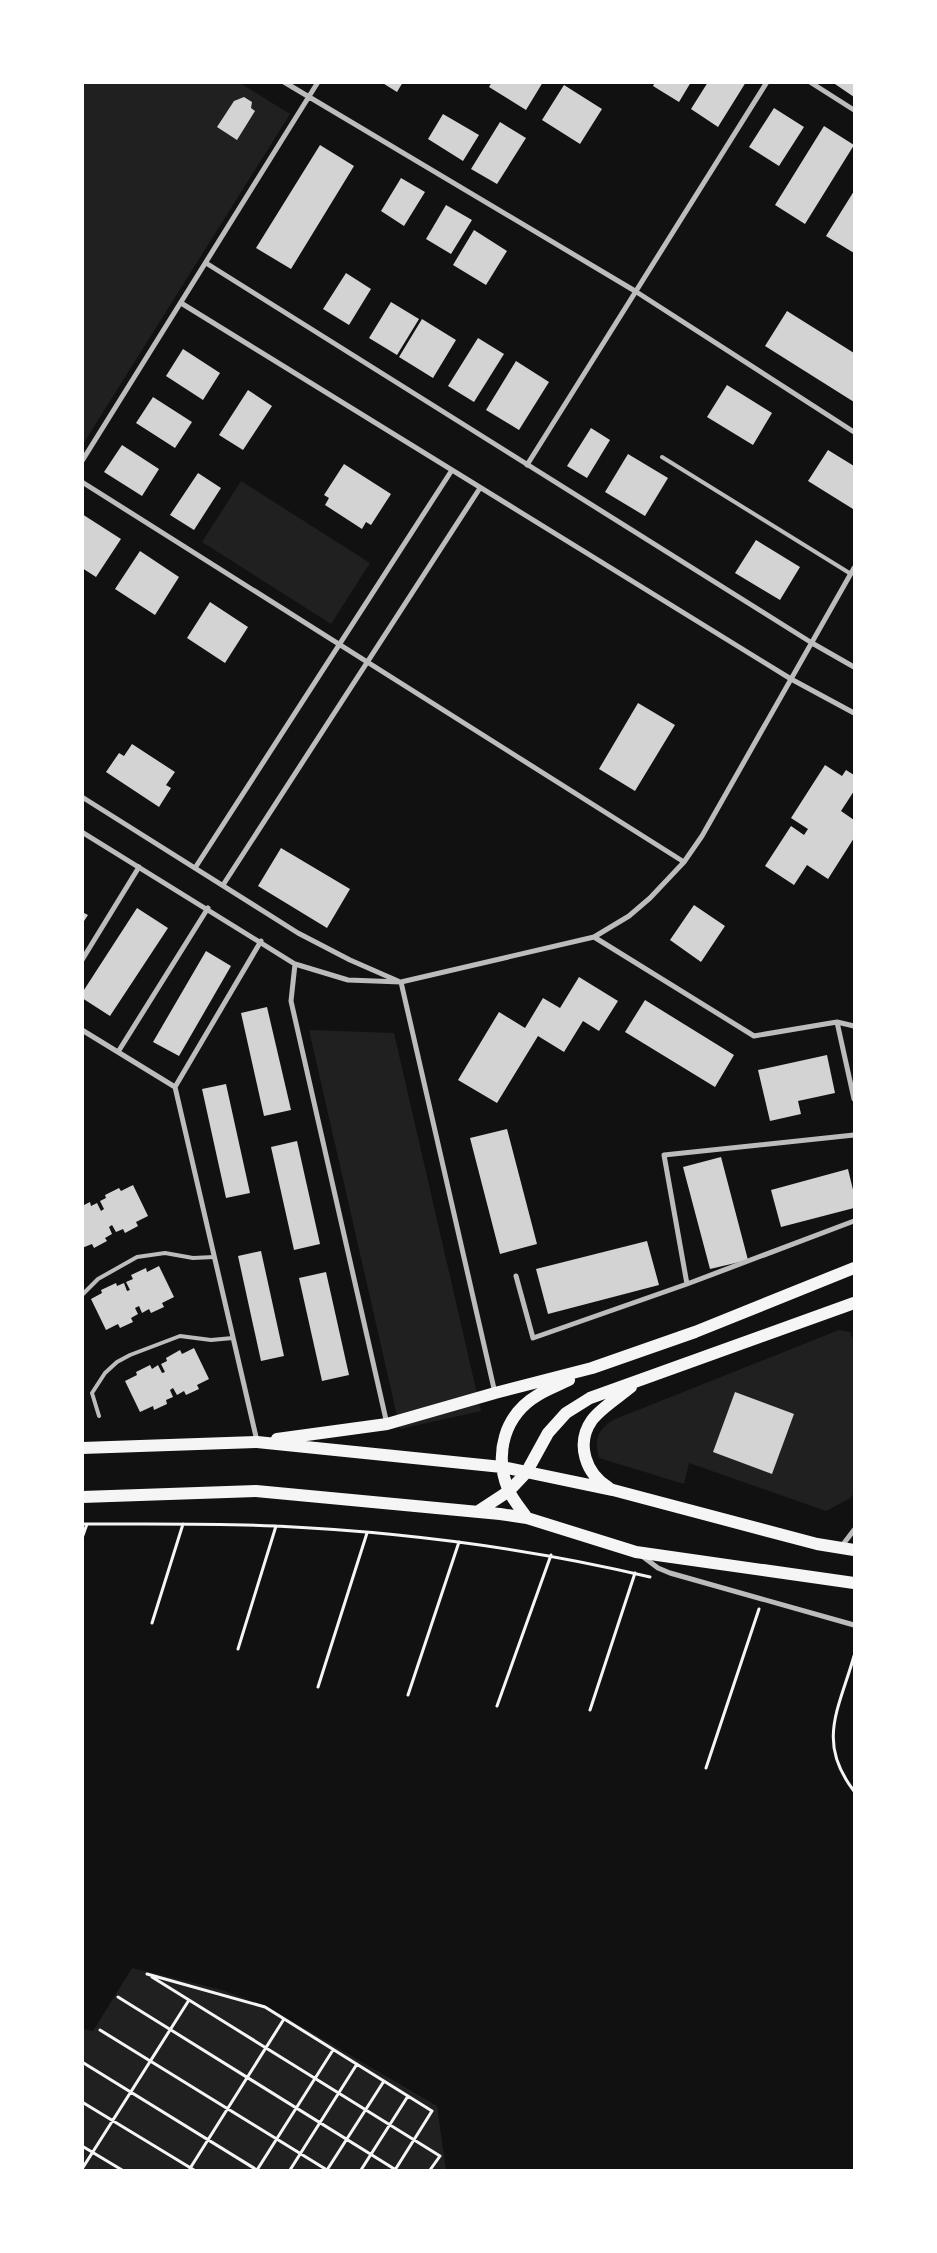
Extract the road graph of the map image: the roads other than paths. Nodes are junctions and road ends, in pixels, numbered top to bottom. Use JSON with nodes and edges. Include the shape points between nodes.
{"nodes":[{"id":1,"x":284,"y":82,"type":"edge"},
{"id":2,"x":318,"y":82,"type":"edge"},
{"id":3,"x":767,"y":82,"type":"edge"},
{"id":4,"x":810,"y":82,"type":"edge"},
{"id":5,"x":308,"y":98,"type":"junction"},
{"id":6,"x":854,"y":110,"type":"edge"},
{"id":7,"x":206,"y":263,"type":"junction"},
{"id":8,"x":635,"y":291,"type":"junction"},
{"id":9,"x":181,"y":303,"type":"junction"},
{"id":10,"x":854,"y":432,"type":"edge"},
{"id":11,"x":662,"y":457,"type":"dead end"},
{"id":12,"x":82,"y":461,"type":"edge"},
{"id":13,"x":527,"y":465,"type":"junction"},
{"id":14,"x":452,"y":470,"type":"junction"},
{"id":15,"x":82,"y":482,"type":"edge"},
{"id":16,"x":480,"y":488,"type":"junction"},
{"id":17,"x":854,"y":568,"type":"edge"},
{"id":18,"x":851,"y":574,"type":"junction"},
{"id":19,"x":812,"y":643,"type":"junction"},
{"id":20,"x":340,"y":644,"type":"junction"},
{"id":21,"x":368,"y":662,"type":"junction"},
{"id":22,"x":854,"y":667,"type":"edge"},
{"id":23,"x":791,"y":680,"type":"junction"},
{"id":24,"x":854,"y":713,"type":"edge"},
{"id":25,"x":82,"y":797,"type":"edge"},
{"id":26,"x":82,"y":832,"type":"edge"},
{"id":27,"x":684,"y":862,"type":"junction"},
{"id":28,"x":139,"y":867,"type":"junction"},
{"id":29,"x":195,"y":868,"type":"junction"},
{"id":30,"x":223,"y":885,"type":"junction"},
{"id":31,"x":208,"y":908,"type":"junction"},
{"id":32,"x":594,"y":937,"type":"junction"},
{"id":33,"x":261,"y":941,"type":"junction"},
{"id":34,"x":82,"y":960,"type":"edge"},
{"id":35,"x":294,"y":964,"type":"junction"},
{"id":36,"x":401,"y":982,"type":"junction"},
{"id":37,"x":837,"y":1022,"type":"junction"},
{"id":38,"x":854,"y":1026,"type":"edge"},
{"id":39,"x":82,"y":1030,"type":"edge"},
{"id":40,"x":118,"y":1052,"type":"junction"},
{"id":41,"x":175,"y":1087,"type":"junction"},
{"id":42,"x":854,"y":1099,"type":"edge"},
{"id":43,"x":854,"y":1136,"type":"edge"},
{"id":44,"x":854,"y":1221,"type":"edge"},
{"id":45,"x":214,"y":1258,"type":"junction"},
{"id":46,"x":854,"y":1268,"type":"edge"},
{"id":47,"x":516,"y":1276,"type":"dead end"},
{"id":48,"x":687,"y":1284,"type":"junction"},
{"id":49,"x":82,"y":1295,"type":"edge"},
{"id":50,"x":854,"y":1303,"type":"edge"},
{"id":51,"x":233,"y":1338,"type":"junction"},
{"id":52,"x":592,"y":1368,"type":"junction"},
{"id":53,"x":638,"y":1381,"type":"junction"},
{"id":54,"x":495,"y":1393,"type":"junction"},
{"id":55,"x":99,"y":1416,"type":"dead end"},
{"id":56,"x":387,"y":1424,"type":"junction"},
{"id":57,"x":257,"y":1442,"type":"junction"},
{"id":58,"x":82,"y":1448,"type":"edge"},
{"id":59,"x":502,"y":1467,"type":"junction"},
{"id":60,"x":526,"y":1473,"type":"junction"},
{"id":61,"x":613,"y":1490,"type":"junction"},
{"id":62,"x":509,"y":1491,"type":"junction"},
{"id":63,"x":82,"y":1497,"type":"edge"},
{"id":64,"x":477,"y":1512,"type":"junction"},
{"id":65,"x":527,"y":1518,"type":"junction"},
{"id":66,"x":854,"y":1530,"type":"edge"},
{"id":67,"x":841,"y":1547,"type":"junction"},
{"id":68,"x":854,"y":1550,"type":"edge"},
{"id":69,"x":636,"y":1552,"type":"junction"},
{"id":70,"x":854,"y":1583,"type":"edge"},
{"id":71,"x":854,"y":1625,"type":"edge"}],
"edges":[{"from":1,"to":5,"type":"street"},
{"from":2,"to":5,"type":"street"},
{"from":3,"to":8,"type":"street"},
{"from":4,"to":6,"type":"street"},
{"from":5,"to":7,"type":"street"},
{"from":5,"to":8,"type":"street"},
{"from":7,"to":9,"type":"street"},
{"from":7,"to":13,"type":"street"},
{"from":8,"to":10,"type":"street"},
{"from":8,"to":13,"type":"street"},
{"from":9,"to":12,"type":"street"},
{"from":9,"to":14,"type":"street"},
{"from":11,"to":18,"type":"lane"},
{"from":13,"to":19,"type":"street"},
{"from":14,"to":16,"type":"street"},
{"from":14,"to":20,"type":"street"},
{"from":15,"to":20,"type":"street"},
{"from":16,"to":21,"type":"street"},
{"from":16,"to":23,"type":"street"},
{"from":17,"to":18,"type":"street"},
{"from":18,"to":19,"type":"street"},
{"from":19,"to":22,"type":"street"},
{"from":19,"to":23,"type":"street"},
{"from":20,"to":21,"type":"street"},
{"from":20,"to":29,"type":"street"},
{"from":21,"to":27,"type":"street"},
{"from":21,"to":30,"type":"street"},
{"from":23,"to":24,"type":"street"},
{"from":23,"to":27,"type":"street"},
{"from":25,"to":29,"type":"street"},
{"from":26,"to":28,"type":"street"},
{"from":27,"to":32,"type":"street","via":[[629,916]]},
{"from":28,"to":31,"type":"street"},
{"from":28,"to":34,"type":"street"},
{"from":29,"to":30,"type":"street"},
{"from":30,"to":36,"type":"street","via":[[298,933]]},
{"from":31,"to":33,"type":"street"},
{"from":31,"to":40,"type":"street"},
{"from":32,"to":36,"type":"street"},
{"from":32,"to":37,"type":"street","via":[[754,1036]]},
{"from":33,"to":35,"type":"street"},
{"from":33,"to":41,"type":"street"},
{"from":35,"to":36,"type":"street","via":[[348,980]]},
{"from":35,"to":56,"type":"street","via":[[291,1001]]},
{"from":36,"to":54,"type":"street"},
{"from":37,"to":38,"type":"street"},
{"from":37,"to":42,"type":"street"},
{"from":39,"to":40,"type":"street"},
{"from":40,"to":41,"type":"street"},
{"from":41,"to":45,"type":"street"},
{"from":43,"to":48,"type":"street","via":[[664,1155]]},
{"from":44,"to":48,"type":"street"},
{"from":45,"to":49,"type":"lane","via":[[165,1253],[138,1257],[98,1278]]},
{"from":45,"to":51,"type":"street"},
{"from":46,"to":52,"type":"main road","via":[[695,1332]]},
{"from":47,"to":48,"type":"street","via":[[533,1338]]},
{"from":50,"to":53,"type":"main road"},
{"from":51,"to":55,"type":"lane","via":[[211,1340],[180,1336],[117,1362],[92,1393]]},
{"from":51,"to":57,"type":"street"},
{"from":52,"to":54,"type":"main road"},
{"from":52,"to":59,"type":"main road","via":[[536,1396],[517,1414],[504,1437],[500,1454]]},
{"from":53,"to":60,"type":"main road","via":[[590,1398],[566,1413],[548,1433]]},
{"from":53,"to":61,"type":"main road","via":[[592,1419],[586,1431],[584,1452],[591,1472]]},
{"from":54,"to":56,"type":"main road"},
{"from":56,"to":57,"type":"main road"},
{"from":57,"to":58,"type":"main road"},
{"from":57,"to":59,"type":"main road"},
{"from":59,"to":60,"type":"main road"},
{"from":59,"to":62,"type":"main road"},
{"from":60,"to":61,"type":"main road"},
{"from":60,"to":62,"type":"main road"},
{"from":61,"to":67,"type":"main road","via":[[818,1544]]},
{"from":62,"to":64,"type":"main road"},
{"from":62,"to":65,"type":"main road"},
{"from":63,"to":64,"type":"main road","via":[[256,1490]]},
{"from":64,"to":65,"type":"main road"},
{"from":65,"to":69,"type":"main road"},
{"from":66,"to":67,"type":"street"},
{"from":67,"to":68,"type":"main road"},
{"from":69,"to":70,"type":"main road"},
{"from":69,"to":71,"type":"street","via":[[670,1573]]}]}
